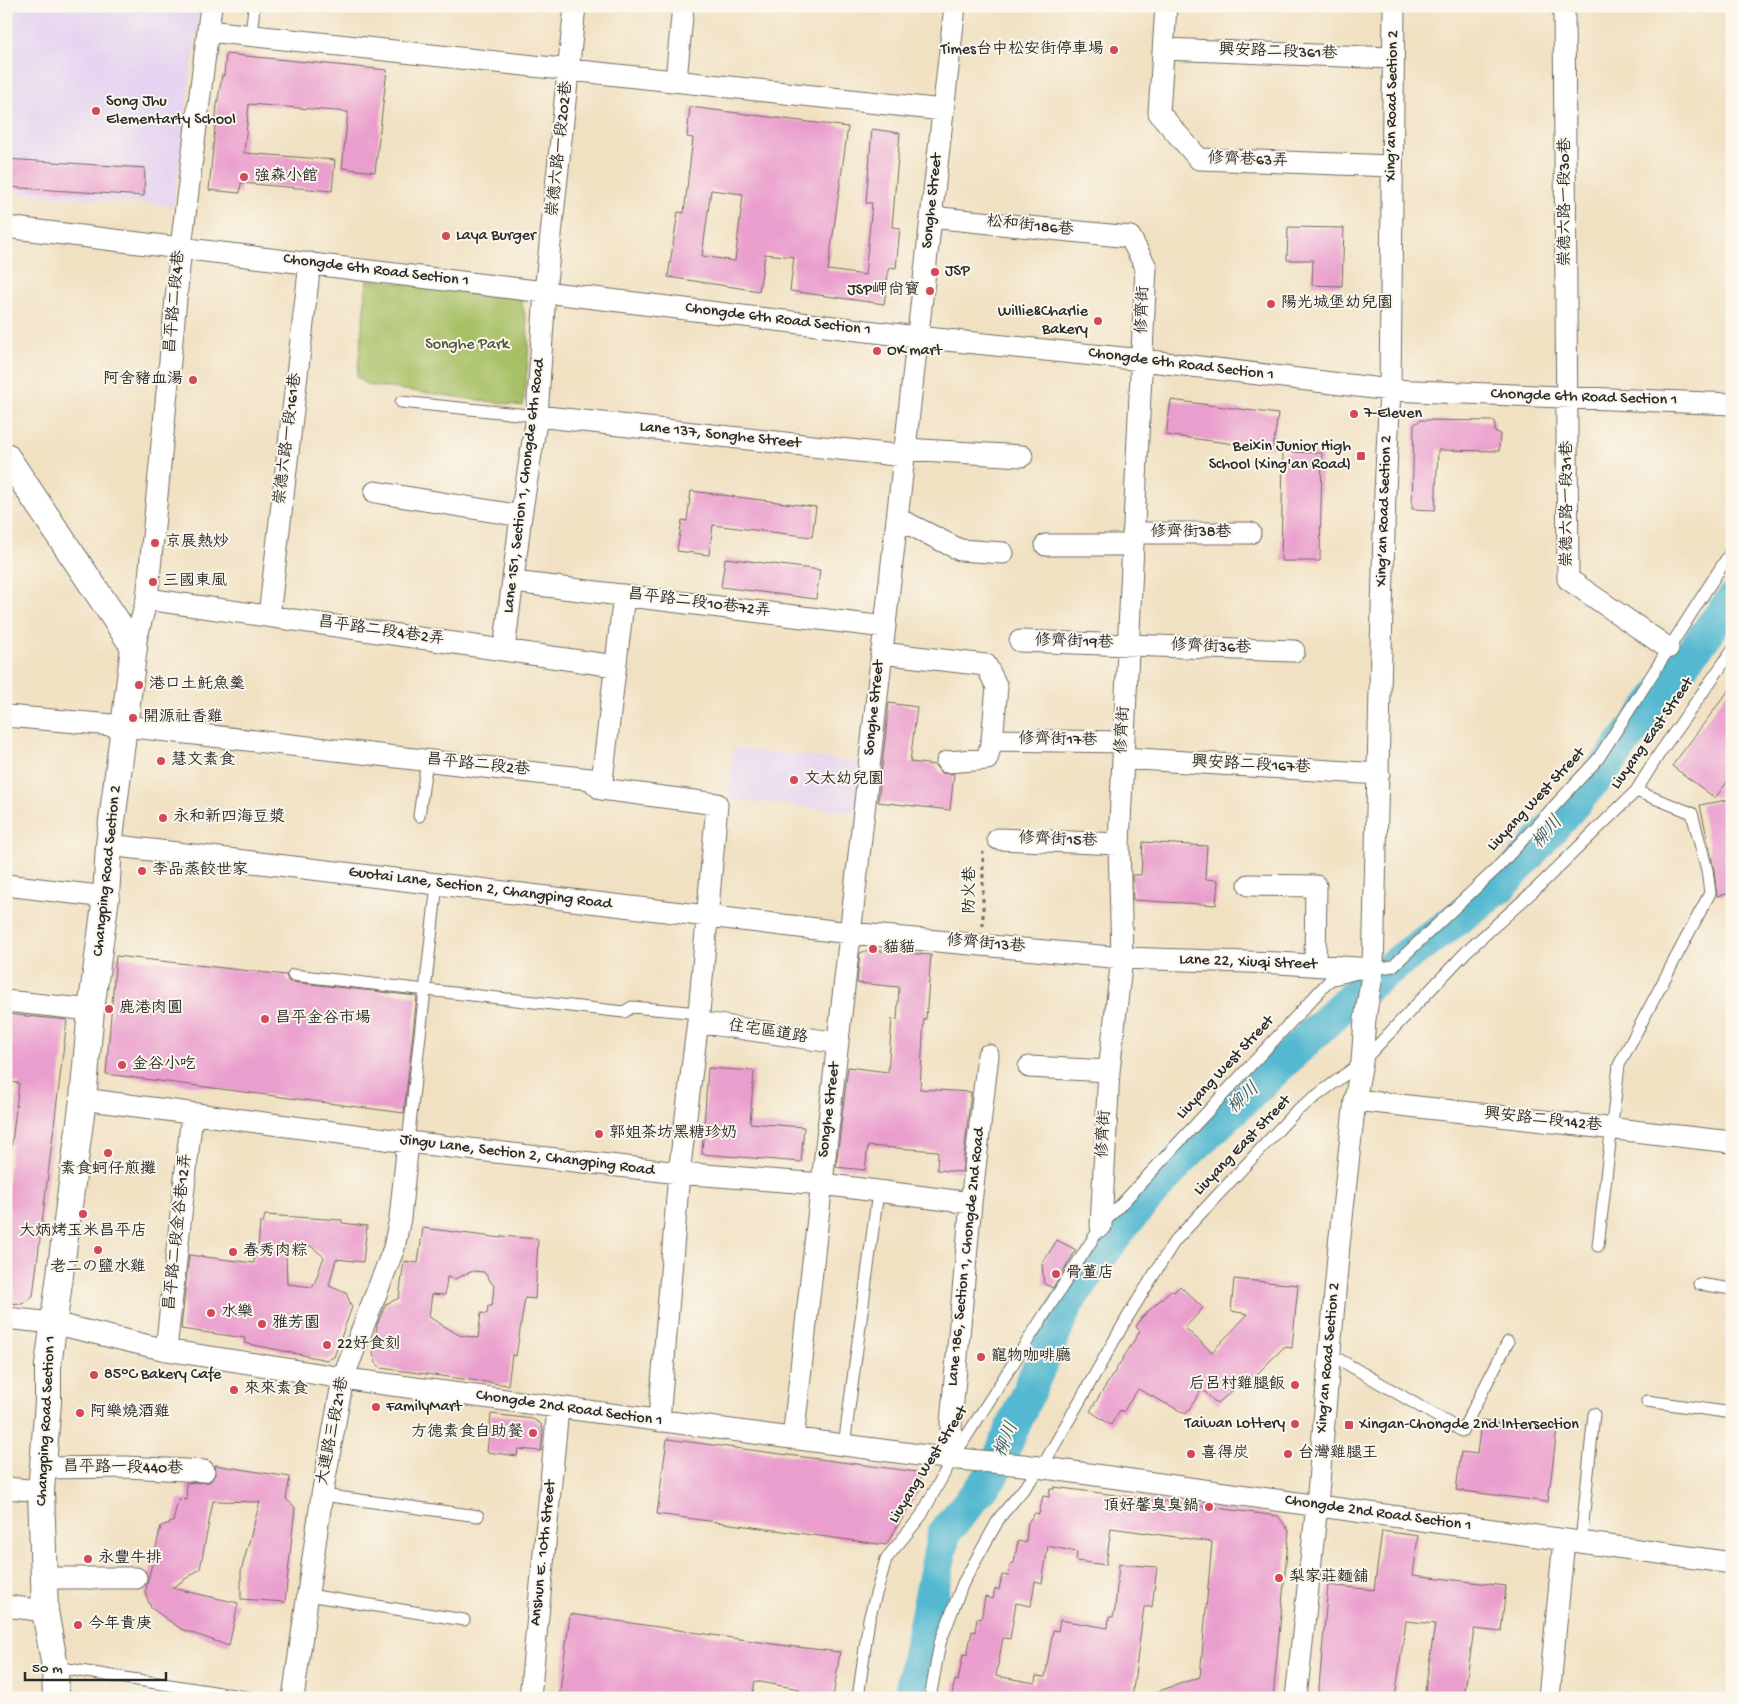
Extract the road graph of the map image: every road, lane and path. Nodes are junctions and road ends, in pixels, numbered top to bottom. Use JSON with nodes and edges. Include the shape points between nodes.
{"nodes":[{"id":1,"x":211,"y":6,"type":"edge"},
{"id":2,"x":254,"y":6,"type":"edge"},
{"id":3,"x":576,"y":6,"type":"edge"},
{"id":4,"x":683,"y":6,"type":"edge"},
{"id":5,"x":955,"y":6,"type":"edge"},
{"id":6,"x":1166,"y":6,"type":"edge"},
{"id":7,"x":1394,"y":6,"type":"edge"},
{"id":8,"x":1564,"y":6,"type":"edge"},
{"id":9,"x":208,"y":31,"type":"junction"},
{"id":10,"x":251,"y":36,"type":"junction"},
{"id":11,"x":1164,"y":49,"type":"junction"},
{"id":12,"x":1393,"y":58,"type":"junction"},
{"id":13,"x":570,"y":69,"type":"junction"},
{"id":14,"x":676,"y":80,"type":"junction"},
{"id":15,"x":943,"y":110,"type":"junction"},
{"id":16,"x":1392,"y":166,"type":"junction"},
{"id":17,"x":931,"y":217,"type":"junction"},
{"id":18,"x":6,"y":226,"type":"edge"},
{"id":19,"x":1130,"y":237,"type":"joint"},
{"id":20,"x":181,"y":247,"type":"junction"},
{"id":21,"x":310,"y":263,"type":"junction"},
{"id":22,"x":545,"y":292,"type":"junction"},
{"id":23,"x":917,"y":337,"type":"junction"},
{"id":24,"x":1142,"y":360,"type":"junction"},
{"id":25,"x":1390,"y":390,"type":"junction"},
{"id":26,"x":1567,"y":397,"type":"junction"},
{"id":27,"x":401,"y":402,"type":"dead end"},
{"id":28,"x":1732,"y":404,"type":"edge"},
{"id":29,"x":537,"y":416,"type":"junction"},
{"id":30,"x":904,"y":453,"type":"junction"},
{"id":31,"x":6,"y":456,"type":"edge"},
{"id":32,"x":1022,"y":456,"type":"dead end"},
{"id":33,"x":375,"y":492,"type":"dead end"},
{"id":34,"x":520,"y":516,"type":"junction"},
{"id":35,"x":897,"y":518,"type":"junction"},
{"id":36,"x":1250,"y":533,"type":"dead end"},
{"id":37,"x":1133,"y":539,"type":"junction"},
{"id":38,"x":1046,"y":545,"type":"dead end"},
{"id":39,"x":1732,"y":550,"type":"edge"},
{"id":40,"x":1004,"y":553,"type":"dead end"},
{"id":41,"x":514,"y":582,"type":"junction"},
{"id":42,"x":624,"y":595,"type":"junction"},
{"id":43,"x":148,"y":599,"type":"junction"},
{"id":44,"x":269,"y":616,"type":"junction"},
{"id":45,"x":885,"y":627,"type":"junction"},
{"id":46,"x":1020,"y":641,"type":"dead end"},
{"id":47,"x":1128,"y":645,"type":"junction"},
{"id":48,"x":134,"y":647,"type":"junction"},
{"id":49,"x":1668,"y":648,"type":"junction"},
{"id":50,"x":504,"y":650,"type":"junction"},
{"id":51,"x":1294,"y":650,"type":"dead end"},
{"id":52,"x":1732,"y":651,"type":"edge"},
{"id":53,"x":882,"y":653,"type":"junction"},
{"id":54,"x":615,"y":666,"type":"junction"},
{"id":55,"x":6,"y":716,"type":"edge"},
{"id":56,"x":124,"y":726,"type":"junction"},
{"id":57,"x":992,"y":740,"type":"junction"},
{"id":58,"x":1124,"y":750,"type":"junction"},
{"id":59,"x":427,"y":760,"type":"junction"},
{"id":60,"x":947,"y":762,"type":"dead end"},
{"id":61,"x":1379,"y":774,"type":"junction"},
{"id":62,"x":600,"y":789,"type":"junction"},
{"id":63,"x":1636,"y":791,"type":"junction"},
{"id":64,"x":419,"y":816,"type":"dead end"},
{"id":65,"x":1119,"y":844,"type":"junction"},
{"id":66,"x":110,"y":845,"type":"junction"},
{"id":67,"x":991,"y":845,"type":"joint"},
{"id":68,"x":437,"y":884,"type":"junction"},
{"id":69,"x":6,"y":885,"type":"edge"},
{"id":70,"x":1249,"y":885,"type":"dead end"},
{"id":71,"x":106,"y":897,"type":"junction"},
{"id":72,"x":709,"y":916,"type":"junction"},
{"id":73,"x":983,"y":929,"type":"dead end"},
{"id":74,"x":850,"y":933,"type":"junction"},
{"id":75,"x":1122,"y":958,"type":"junction"},
{"id":76,"x":1315,"y":965,"type":"junction"},
{"id":77,"x":293,"y":975,"type":"dead end"},
{"id":78,"x":1371,"y":977,"type":"junction"},
{"id":79,"x":425,"y":989,"type":"junction"},
{"id":80,"x":6,"y":1001,"type":"edge"},
{"id":81,"x":91,"y":1010,"type":"junction"},
{"id":82,"x":699,"y":1018,"type":"junction"},
{"id":83,"x":838,"y":1043,"type":"junction"},
{"id":84,"x":988,"y":1055,"type":"dead end"},
{"id":85,"x":1362,"y":1062,"type":"junction"},
{"id":86,"x":1029,"y":1067,"type":"dead end"},
{"id":87,"x":1108,"y":1071,"type":"junction"},
{"id":88,"x":83,"y":1099,"type":"junction"},
{"id":89,"x":1355,"y":1100,"type":"junction"},
{"id":90,"x":192,"y":1115,"type":"junction"},
{"id":91,"x":1613,"y":1129,"type":"junction"},
{"id":92,"x":408,"y":1142,"type":"junction"},
{"id":93,"x":1732,"y":1142,"type":"edge"},
{"id":94,"x":679,"y":1173,"type":"junction"},
{"id":95,"x":822,"y":1184,"type":"junction"},
{"id":96,"x":878,"y":1192,"type":"junction"},
{"id":97,"x":971,"y":1203,"type":"junction"},
{"id":98,"x":1101,"y":1226,"type":"junction"},
{"id":99,"x":1598,"y":1246,"type":"dead end"},
{"id":100,"x":1699,"y":1284,"type":"dead end"},
{"id":101,"x":1732,"y":1289,"type":"edge"},
{"id":102,"x":6,"y":1318,"type":"edge"},
{"id":103,"x":52,"y":1323,"type":"junction"},
{"id":104,"x":1508,"y":1342,"type":"dead end"},
{"id":105,"x":166,"y":1350,"type":"junction"},
{"id":106,"x":1330,"y":1354,"type":"junction"},
{"id":107,"x":343,"y":1378,"type":"junction"},
{"id":108,"x":1647,"y":1401,"type":"dead end"},
{"id":109,"x":558,"y":1409,"type":"junction"},
{"id":110,"x":1732,"y":1413,"type":"edge"},
{"id":111,"x":1594,"y":1414,"type":"dead end"},
{"id":112,"x":659,"y":1421,"type":"junction"},
{"id":113,"x":793,"y":1439,"type":"junction"},
{"id":114,"x":844,"y":1446,"type":"junction"},
{"id":115,"x":961,"y":1460,"type":"junction"},
{"id":116,"x":1033,"y":1466,"type":"junction"},
{"id":117,"x":204,"y":1471,"type":"dead end"},
{"id":118,"x":41,"y":1479,"type":"junction"},
{"id":119,"x":6,"y":1488,"type":"edge"},
{"id":120,"x":322,"y":1496,"type":"junction"},
{"id":121,"x":1317,"y":1505,"type":"junction"},
{"id":122,"x":478,"y":1516,"type":"dead end"},
{"id":123,"x":1573,"y":1541,"type":"junction"},
{"id":124,"x":1732,"y":1563,"type":"edge"},
{"id":125,"x":45,"y":1578,"type":"junction"},
{"id":126,"x":136,"y":1578,"type":"dead end"},
{"id":127,"x":308,"y":1595,"type":"junction"},
{"id":128,"x":6,"y":1606,"type":"edge"},
{"id":129,"x":45,"y":1611,"type":"junction"},
{"id":130,"x":464,"y":1620,"type":"dead end"},
{"id":131,"x":55,"y":1667,"type":"junction"},
{"id":132,"x":56,"y":1698,"type":"edge"},
{"id":133,"x":252,"y":1698,"type":"edge"},
{"id":134,"x":293,"y":1698,"type":"edge"},
{"id":135,"x":530,"y":1698,"type":"edge"},
{"id":136,"x":858,"y":1698,"type":"edge"},
{"id":137,"x":930,"y":1698,"type":"edge"},
{"id":138,"x":1296,"y":1698,"type":"edge"},
{"id":139,"x":1549,"y":1698,"type":"edge"}],
"edges":[{"from":1,"to":9,"type":"street","name":"昌平路二段4巷"},
{"from":2,"to":10,"type":"lane"},
{"from":3,"to":13,"type":"street","name":"崇德六路一段202巷"},
{"from":4,"to":14,"type":"street"},
{"from":5,"to":15,"type":"street","name":"Songhe Street"},
{"from":6,"to":11,"type":"street"},
{"from":7,"to":12,"type":"street","name":"Xing’an Road Section 2"},
{"from":8,"to":26,"type":"street","name":"崇德六路一段30巷"},
{"from":9,"to":10,"type":"street"},
{"from":9,"to":20,"type":"street","name":"昌平路二段4巷"},
{"from":10,"to":13,"type":"street"},
{"from":11,"to":12,"type":"street","name":"興安路二段361巷"},
{"from":11,"to":16,"type":"street","name":"修齊巷63弄","via":[[1160,113],[1199,159]]},
{"from":12,"to":16,"type":"street","name":"Xing’an Road Section 2"},
{"from":13,"to":14,"type":"street"},
{"from":13,"to":22,"type":"street","name":"崇德六路一段202巷"},
{"from":14,"to":15,"type":"street"},
{"from":15,"to":17,"type":"street","name":"Songhe Street"},
{"from":16,"to":25,"type":"street","name":"Xing’an Road Section 2"},
{"from":17,"to":19,"type":"street","name":"松和街186巷"},
{"from":17,"to":23,"type":"street","name":"Songhe Street"},
{"from":18,"to":20,"type":"street","name":"Chongde 6th Road Section 1"},
{"from":19,"to":24,"type":"street","name":"修齊街","via":[[1146,266]]},
{"from":20,"to":21,"type":"street","name":"Chongde 6th Road Section 1"},
{"from":20,"to":43,"type":"street","name":"昌平路二段4巷"},
{"from":21,"to":22,"type":"street","name":"Chongde 6th Road Section 1"},
{"from":21,"to":44,"type":"street","name":"崇德六路一段161巷"},
{"from":22,"to":23,"type":"street","name":"Chongde 6th Road Section 1"},
{"from":22,"to":29,"type":"street","name":"Lane 151, Section 1, Chongde 6th Road"},
{"from":23,"to":24,"type":"street","name":"Chongde 6th Road Section 1"},
{"from":23,"to":30,"type":"street","name":"Songhe Street"},
{"from":24,"to":25,"type":"street","name":"Chongde 6th Road Section 1"},
{"from":24,"to":37,"type":"street","name":"修齊街"},
{"from":25,"to":26,"type":"street","name":"Chongde 6th Road Section 1"},
{"from":25,"to":61,"type":"street","name":"Xing’an Road Section 2"},
{"from":26,"to":28,"type":"street","name":"Chongde 6th Road Section 1"},
{"from":26,"to":49,"type":"street","name":"崇德六路一段31巷","via":[[1568,579]]},
{"from":27,"to":29,"type":"lane"},
{"from":29,"to":30,"type":"street","name":"Lane 137, Songhe Street"},
{"from":29,"to":34,"type":"street","name":"Lane 151, Section 1, Chongde 6th Road"},
{"from":30,"to":32,"type":"street","name":"Lane 137, Songhe Street"},
{"from":30,"to":35,"type":"street","name":"Songhe Street"},
{"from":31,"to":48,"type":"street"},
{"from":33,"to":34,"type":"street"},
{"from":34,"to":41,"type":"street","name":"Lane 151, Section 1, Chongde 6th Road"},
{"from":35,"to":40,"type":"street","via":[[960,550]]},
{"from":35,"to":45,"type":"street","name":"Songhe Street"},
{"from":36,"to":37,"type":"street","name":"修齊街38巷"},
{"from":37,"to":38,"type":"street","name":"修齊街38巷"},
{"from":37,"to":47,"type":"street","name":"修齊街"},
{"from":39,"to":49,"type":"lane","name":"Liuyang West Street"},
{"from":41,"to":42,"type":"street","name":"昌平路二段10巷72弄"},
{"from":41,"to":50,"type":"street","name":"Lane 151, Section 1, Chongde 6th Road"},
{"from":42,"to":45,"type":"street","name":"昌平路二段10巷72弄"},
{"from":42,"to":54,"type":"street"},
{"from":43,"to":44,"type":"street","name":"昌平路二段4巷2弄"},
{"from":43,"to":48,"type":"street","name":"昌平路二段4巷"},
{"from":44,"to":50,"type":"street","name":"昌平路二段4巷2弄"},
{"from":45,"to":53,"type":"street","name":"Songhe Street"},
{"from":46,"to":47,"type":"street","name":"修齊街19巷"},
{"from":47,"to":51,"type":"street","name":"修齊街36巷"},
{"from":47,"to":58,"type":"street","name":"修齊街"},
{"from":48,"to":56,"type":"street","name":"Changping Road Section 2"},
{"from":49,"to":78,"type":"lane","name":"Liuyang West Street","via":[[1598,759],[1496,869],[1393,966]]},
{"from":50,"to":54,"type":"street","name":"昌平路二段4巷2弄"},
{"from":52,"to":63,"type":"lane","name":"Liuyang East Street"},
{"from":53,"to":57,"type":"street","via":[[986,665],[997,687]]},
{"from":53,"to":74,"type":"street","name":"Songhe Street"},
{"from":54,"to":62,"type":"street"},
{"from":55,"to":56,"type":"street","name":"昌平路二段2巷"},
{"from":56,"to":59,"type":"street","name":"昌平路二段2巷"},
{"from":56,"to":66,"type":"street","name":"Changping Road Section 2"},
{"from":57,"to":58,"type":"street","name":"修齊街17巷"},
{"from":57,"to":60,"type":"street","via":[[987,759]]},
{"from":58,"to":61,"type":"street","name":"興安路二段167巷"},
{"from":58,"to":65,"type":"street","name":"修齊街"},
{"from":59,"to":62,"type":"street","name":"昌平路二段2巷","via":[[590,779]]},
{"from":59,"to":64,"type":"lane"},
{"from":61,"to":78,"type":"street","name":"Xing’an Road Section 2"},
{"from":62,"to":72,"type":"street","name":"昌平路二段2巷","via":[[717,804]]},
{"from":63,"to":85,"type":"lane","name":"Liuyang East Street","via":[[1466,952]]},
{"from":63,"to":91,"type":"lane","via":[[1692,813],[1710,893],[1619,1065]]},
{"from":65,"to":67,"type":"street","name":"修齊街15巷"},
{"from":65,"to":75,"type":"street","name":"修齊街"},
{"from":66,"to":68,"type":"street","name":"Guotai Lane, Section 2, Changping Road"},
{"from":66,"to":71,"type":"street","name":"Changping Road Section 2"},
{"from":67,"to":73,"type":"path","name":"防火巷"},
{"from":68,"to":72,"type":"street","name":"Guotai Lane, Section 2, Changping Road"},
{"from":68,"to":79,"type":"lane"},
{"from":69,"to":71,"type":"street"},
{"from":70,"to":76,"type":"street","via":[[1316,886]]},
{"from":71,"to":81,"type":"street","name":"Changping Road Section 2"},
{"from":72,"to":74,"type":"street","name":"Guotai Lane, Section 2, Changping Road"},
{"from":72,"to":82,"type":"street"},
{"from":74,"to":75,"type":"street","name":"修齊街13巷"},
{"from":74,"to":83,"type":"street","name":"Songhe Street"},
{"from":75,"to":76,"type":"street","name":"Lane 22, Xiuqi Street"},
{"from":75,"to":87,"type":"street","name":"修齊街"},
{"from":76,"to":78,"type":"street","name":"Lane 22, Xiuqi Street"},
{"from":77,"to":79,"type":"lane"},
{"from":78,"to":85,"type":"street","name":"Xing’an Road Section 2"},
{"from":78,"to":98,"type":"lane","name":"Liuyang West Street","via":[[1330,980]]},
{"from":79,"to":82,"type":"lane","via":[[624,1012],[632,1007]]},
{"from":79,"to":92,"type":"lane"},
{"from":80,"to":81,"type":"street"},
{"from":81,"to":88,"type":"street","name":"Changping Road Section 2"},
{"from":82,"to":83,"type":"street","name":"住宅區道路"},
{"from":82,"to":94,"type":"street"},
{"from":83,"to":95,"type":"street","name":"Songhe Street"},
{"from":84,"to":97,"type":"street","name":"Lane 186, Section 1, Chongde 2nd Road"},
{"from":85,"to":89,"type":"street","name":"Xing’an Road Section 2"},
{"from":85,"to":116,"type":"lane","name":"Liuyang East Street","via":[[1296,1111],[1174,1242]]},
{"from":86,"to":87,"type":"street"},
{"from":87,"to":98,"type":"street","name":"修齊街"},
{"from":88,"to":90,"type":"street","name":"Jingu Lane, Section 2, Changping Road"},
{"from":88,"to":103,"type":"street","name":"Changping Road Section 2"},
{"from":89,"to":91,"type":"street","name":"興安路二段142巷"},
{"from":89,"to":106,"type":"street","name":"Xing’an Road Section 2"},
{"from":90,"to":92,"type":"street","name":"Jingu Lane, Section 2, Changping Road"},
{"from":90,"to":105,"type":"street","name":"昌平路二段金谷巷12弄"},
{"from":91,"to":93,"type":"street","name":"興安路二段142巷"},
{"from":91,"to":99,"type":"lane"},
{"from":92,"to":94,"type":"street","name":"Jingu Lane, Section 2, Changping Road"},
{"from":92,"to":107,"type":"street","name":"大連路三段21巷","via":[[394,1248]]},
{"from":94,"to":95,"type":"street","name":"Jingu Lane, Section 2, Changping Road"},
{"from":94,"to":112,"type":"street"},
{"from":95,"to":96,"type":"street","name":"Jingu Lane, Section 2, Changping Road"},
{"from":95,"to":113,"type":"street","name":"Songhe Street"},
{"from":96,"to":97,"type":"street","name":"Jingu Lane, Section 2, Changping Road"},
{"from":96,"to":114,"type":"lane"},
{"from":97,"to":115,"type":"street","name":"Lane 186, Section 1, Chongde 2nd Road","via":[[950,1423]]},
{"from":98,"to":115,"type":"lane","name":"Liuyang West Street"},
{"from":100,"to":101,"type":"lane"},
{"from":102,"to":103,"type":"street","name":"Chongde 2nd Road Section 1"},
{"from":103,"to":105,"type":"street","name":"Chongde 2nd Road Section 1"},
{"from":103,"to":118,"type":"street","name":"Changping Road Section 1"},
{"from":104,"to":106,"type":"lane","via":[[1462,1432]]},
{"from":105,"to":107,"type":"street","name":"Chongde 2nd Road Section 1"},
{"from":106,"to":121,"type":"street","name":"Xing’an Road Section 2"},
{"from":107,"to":109,"type":"street","name":"Chongde 2nd Road Section 1"},
{"from":107,"to":120,"type":"street","name":"大連路三段21巷"},
{"from":108,"to":110,"type":"lane"},
{"from":109,"to":112,"type":"street","name":"Chongde 2nd Road Section 1"},
{"from":109,"to":135,"type":"street","name":"Anshun E. 10th Street"},
{"from":111,"to":123,"type":"lane"},
{"from":112,"to":113,"type":"street","name":"Chongde 2nd Road Section 1"},
{"from":113,"to":114,"type":"street","name":"Chongde 2nd Road Section 1"},
{"from":114,"to":115,"type":"street","name":"Chongde 2nd Road Section 1"},
{"from":115,"to":116,"type":"street","name":"Chongde 2nd Road Section 1"},
{"from":115,"to":136,"type":"lane","name":"Liuyang West Street","via":[[886,1559],[869,1619]]},
{"from":116,"to":121,"type":"street","name":"Chongde 2nd Road Section 1"},
{"from":116,"to":137,"type":"lane","name":"Liuyang East Street","via":[[963,1583],[940,1643]]},
{"from":117,"to":118,"type":"street","name":"昌平路一段440巷","via":[[126,1467]]},
{"from":118,"to":119,"type":"street","name":"昌平路一段440巷"},
{"from":118,"to":125,"type":"street","name":"Changping Road Section 1"},
{"from":120,"to":122,"type":"lane"},
{"from":120,"to":127,"type":"street","name":"大連路三段21巷"},
{"from":121,"to":123,"type":"street","name":"Chongde 2nd Road Section 1"},
{"from":121,"to":138,"type":"street","name":"Xing’an Road Section 2"},
{"from":123,"to":124,"type":"street","name":"Chongde 2nd Road Section 1"},
{"from":123,"to":139,"type":"street"},
{"from":125,"to":126,"type":"street"},
{"from":125,"to":129,"type":"street","name":"Changping Road Section 1"},
{"from":127,"to":130,"type":"lane"},
{"from":127,"to":134,"type":"street","name":"大連路三段21巷"},
{"from":128,"to":129,"type":"street"},
{"from":129,"to":131,"type":"street","name":"Changping Road Section 1"},
{"from":131,"to":132,"type":"street","name":"Changping Road Section 1"},
{"from":131,"to":133,"type":"lane"}]}
